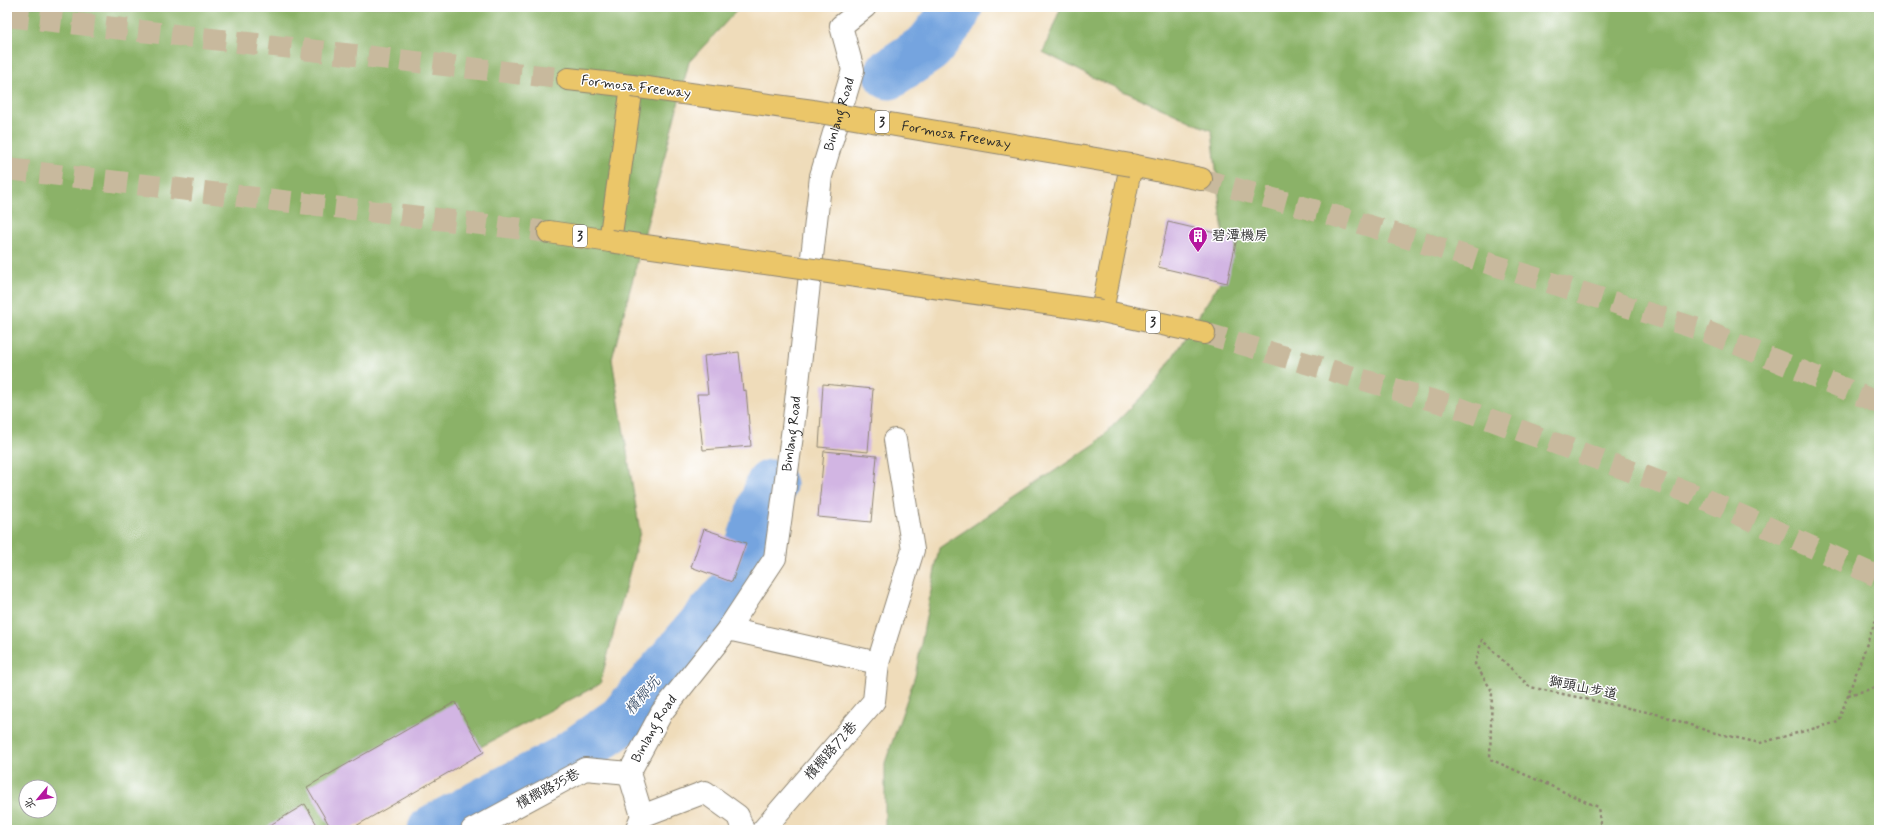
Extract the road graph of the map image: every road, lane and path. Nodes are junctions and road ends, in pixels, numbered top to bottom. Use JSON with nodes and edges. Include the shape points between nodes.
{"nodes":[{"id":1,"x":865,"y":7,"type":"edge"},
{"id":2,"x":568,"y":79,"type":"tunnel mouth"},
{"id":3,"x":632,"y":86,"type":"junction"},
{"id":4,"x":1131,"y":165,"type":"junction"},
{"id":5,"x":1201,"y":179,"type":"tunnel mouth"},
{"id":6,"x":549,"y":232,"type":"tunnel mouth"},
{"id":7,"x":610,"y":241,"type":"junction"},
{"id":8,"x":1102,"y":311,"type":"junction"},
{"id":9,"x":1204,"y":333,"type":"tunnel mouth"},
{"id":10,"x":895,"y":440,"type":"dead end"},
{"id":11,"x":1879,"y":611,"type":"edge"},
{"id":12,"x":728,"y":629,"type":"junction"},
{"id":13,"x":878,"y":663,"type":"junction"},
{"id":14,"x":1879,"y":687,"type":"edge"},
{"id":15,"x":1847,"y":695,"type":"junction"},
{"id":16,"x":629,"y":773,"type":"junction"},
{"id":17,"x":639,"y":823,"type":"edge"},
{"id":18,"x":472,"y":830,"type":"edge"},
{"id":19,"x":743,"y":830,"type":"edge"},
{"id":20,"x":763,"y":830,"type":"edge"},
{"id":21,"x":1601,"y":830,"type":"edge"}],
"edges":[{"from":1,"to":12,"type":"street","name":"Binlang Road","via":[[841,26],[853,70],[821,176],[776,558]]},
{"from":2,"to":3,"type":"highway","name":"Formosa Freeway","number":"3"},
{"from":3,"to":4,"type":"highway","name":"Formosa Freeway","number":"3","bridge":true,"via":[[813,111]]},
{"from":3,"to":7,"type":"highway"},
{"from":4,"to":5,"type":"highway","name":"Formosa Freeway","number":"3"},
{"from":4,"to":8,"type":"highway"},
{"from":6,"to":7,"type":"highway","number":"3"},
{"from":7,"to":8,"type":"highway","number":"3","bridge":true},
{"from":8,"to":9,"type":"highway","number":"3"},
{"from":10,"to":13,"type":"street","name":"檳榔路72巷","via":[[914,550]]},
{"from":11,"to":15,"type":"path","name":"獅頭山步道"},
{"from":12,"to":13,"type":"street"},
{"from":12,"to":16,"type":"street","name":"Binlang Road","via":[[662,712]]},
{"from":13,"to":20,"type":"street","name":"檳榔路72巷","via":[[874,701]]},
{"from":14,"to":15,"type":"path"},
{"from":15,"to":21,"type":"path","name":"獅頭山步道","via":[[1838,722],[1760,743],[1711,732],[1661,715],[1530,687],[1482,640],[1475,664],[1492,691],[1490,760],[1598,807]]},
{"from":16,"to":17,"type":"street","name":"Binlang Road"},
{"from":16,"to":18,"type":"street","name":"檳榔路35巷","via":[[585,769]]},
{"from":17,"to":19,"type":"street","via":[[705,792],[738,816]]}]}
